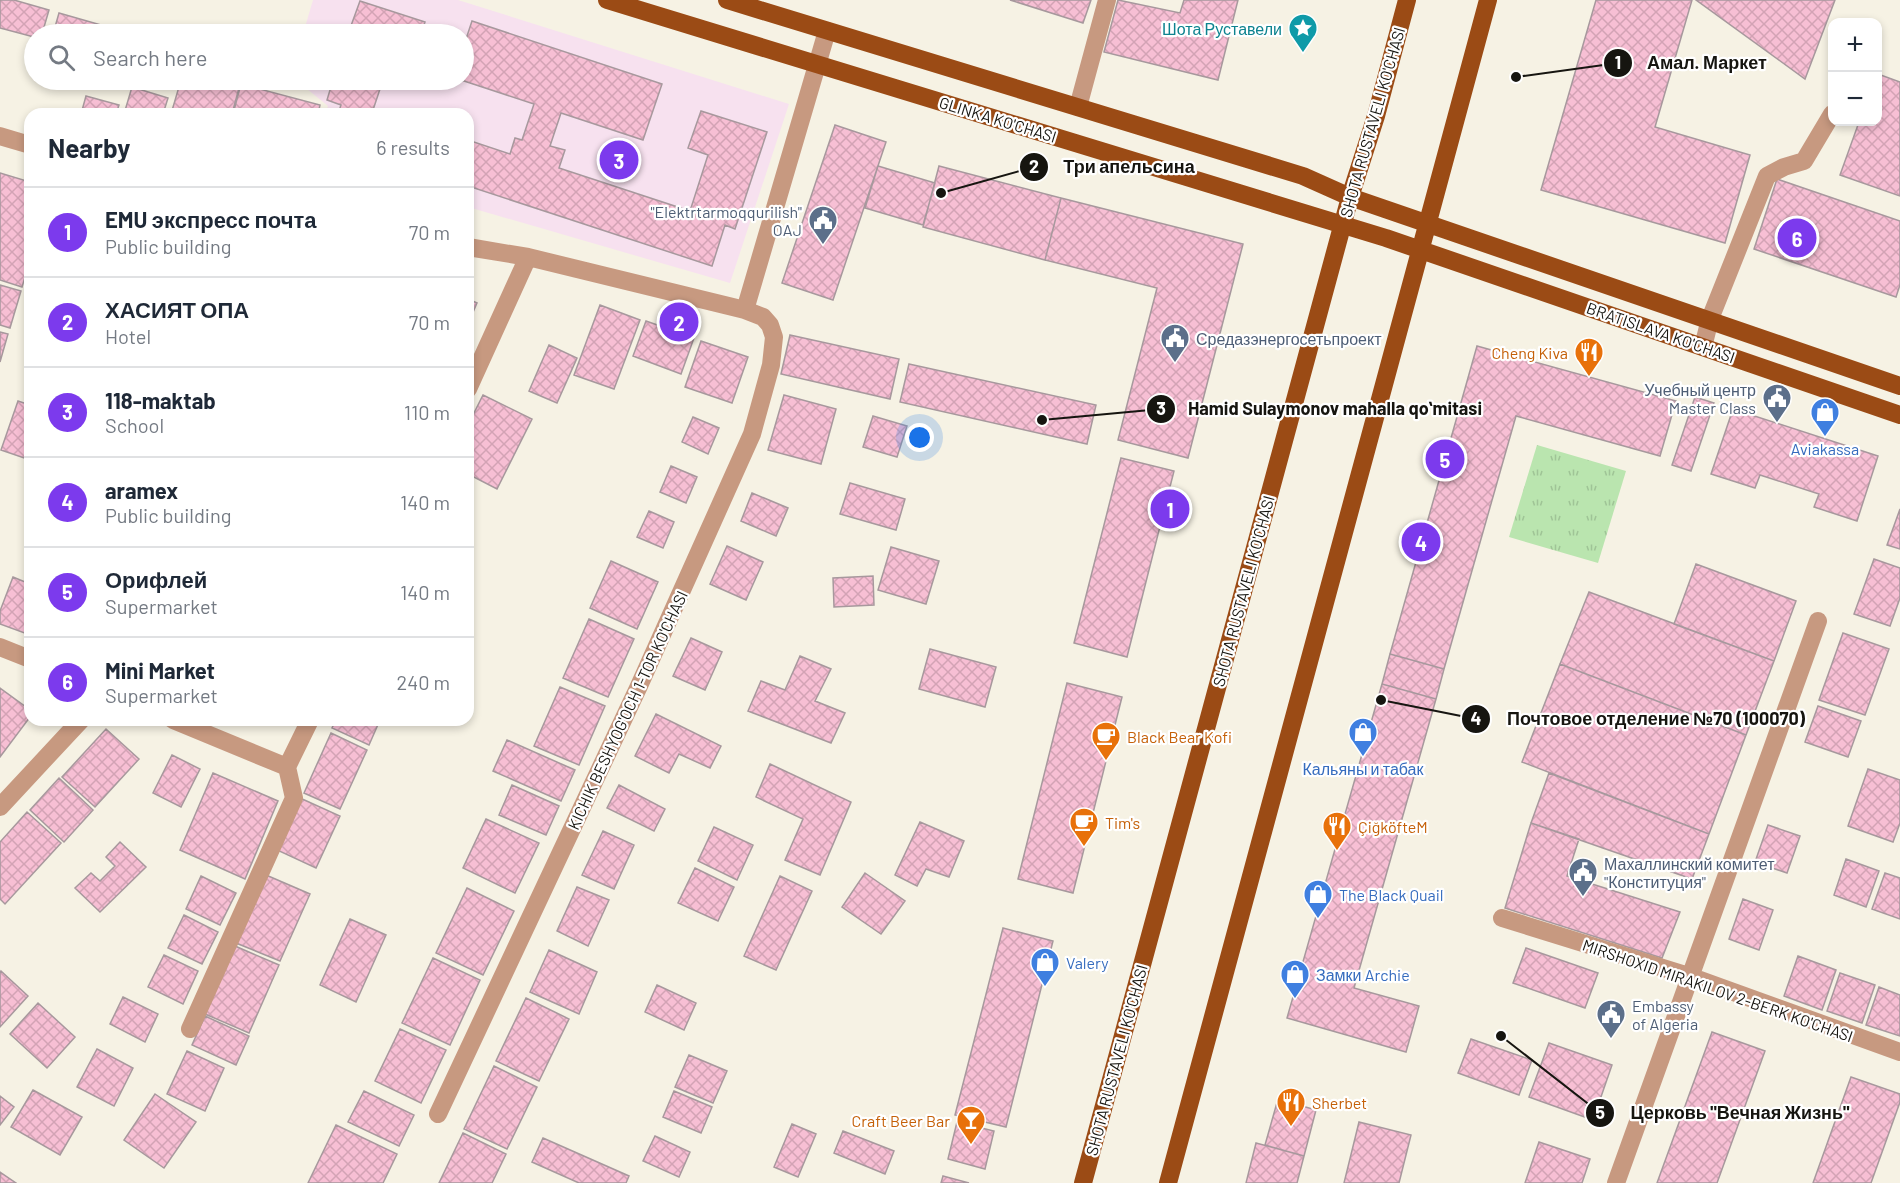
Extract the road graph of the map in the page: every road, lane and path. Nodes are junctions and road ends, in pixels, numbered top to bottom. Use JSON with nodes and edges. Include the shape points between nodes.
{"nodes":[{"id":1,"x":607,"y":0,"type":"edge"},
{"id":2,"x":727,"y":0,"type":"edge"},
{"id":3,"x":1107,"y":0,"type":"edge"},
{"id":4,"x":1407,"y":0,"type":"edge"},
{"id":5,"x":1488,"y":0,"type":"edge"},
{"id":6,"x":827,"y":31,"type":"junction"},
{"id":7,"x":818,"y":64,"type":"junction"},
{"id":8,"x":1078,"y":107,"type":"junction"},
{"id":9,"x":1828,"y":122,"type":"edge"},
{"id":10,"x":0,"y":136,"type":"edge"},
{"id":11,"x":24,"y":143,"type":"edge"},
{"id":12,"x":1350,"y":197,"type":"junction"},
{"id":13,"x":1428,"y":224,"type":"junction"},
{"id":14,"x":1343,"y":225,"type":"junction"},
{"id":15,"x":474,"y":248,"type":"edge"},
{"id":16,"x":1422,"y":250,"type":"junction"},
{"id":17,"x":528,"y":257,"type":"junction"},
{"id":18,"x":745,"y":310,"type":"junction"},
{"id":19,"x":1710,"y":320,"type":"junction"},
{"id":20,"x":1703,"y":346,"type":"junction"},
{"id":21,"x":474,"y":376,"type":"edge"},
{"id":22,"x":1900,"y":386,"type":"edge"},
{"id":23,"x":1900,"y":415,"type":"edge"},
{"id":24,"x":1818,"y":621,"type":"dead end"},
{"id":25,"x":0,"y":647,"type":"edge"},
{"id":26,"x":24,"y":657,"type":"edge"},
{"id":27,"x":75,"y":726,"type":"edge"},
{"id":28,"x":187,"y":726,"type":"edge"},
{"id":29,"x":307,"y":726,"type":"edge"},
{"id":30,"x":287,"y":768,"type":"junction"},
{"id":31,"x":0,"y":807,"type":"edge"},
{"id":32,"x":1502,"y":918,"type":"dead end"},
{"id":33,"x":1689,"y":976,"type":"junction"},
{"id":34,"x":190,"y":1029,"type":"dead end"},
{"id":35,"x":1900,"y":1052,"type":"edge"},
{"id":36,"x":438,"y":1114,"type":"dead end"},
{"id":37,"x":1083,"y":1183,"type":"edge"},
{"id":38,"x":1168,"y":1183,"type":"edge"},
{"id":39,"x":1616,"y":1183,"type":"edge"}],
"edges":[{"from":1,"to":7,"type":"main road","name":"GLINKA KO'CHASI"},
{"from":2,"to":6,"type":"main road"},
{"from":3,"to":8,"type":"street"},
{"from":4,"to":12,"type":"main road","name":"SHOTA RUSTAVELI KO'CHASI"},
{"from":5,"to":13,"type":"main road"},
{"from":6,"to":7,"type":"street"},
{"from":6,"to":8,"type":"main road"},
{"from":7,"to":14,"type":"main road","name":"GLINKA KO'CHASI"},
{"from":7,"to":18,"type":"street"},
{"from":8,"to":12,"type":"main road","via":[[1303,176]]},
{"from":9,"to":19,"type":"street","via":[[1804,161],[1767,176]]},
{"from":10,"to":11,"type":"street"},
{"from":12,"to":13,"type":"main road"},
{"from":12,"to":14,"type":"main road","name":"SHOTA RUSTAVELI KO'CHASI"},
{"from":13,"to":16,"type":"main road"},
{"from":13,"to":19,"type":"main road","name":"BRATISLAVA KO'CHASI"},
{"from":14,"to":16,"type":"main road","name":"GLINKA KO'CHASI"},
{"from":14,"to":37,"type":"main road","name":"SHOTA RUSTAVELI KO'CHASI"},
{"from":15,"to":17,"type":"street","name":"KICHIK BESHYOG'OCH 1-TOR KO'CHASI"},
{"from":16,"to":20,"type":"main road","name":"BRATISLAVA KO'CHASI"},
{"from":16,"to":38,"type":"main road"},
{"from":17,"to":18,"type":"street","name":"KICHIK BESHYOG'OCH 1-TOR KO'CHASI"},
{"from":17,"to":21,"type":"street"},
{"from":18,"to":36,"type":"street","name":"KICHIK BESHYOG'OCH 1-TOR KO'CHASI","via":[[763,317],[774,337],[771,365],[752,434],[639,686]]},
{"from":19,"to":20,"type":"street"},
{"from":19,"to":22,"type":"main road","name":"BRATISLAVA KO'CHASI"},
{"from":20,"to":23,"type":"main road","name":"BRATISLAVA KO'CHASI"},
{"from":24,"to":33,"type":"street"},
{"from":25,"to":26,"type":"street"},
{"from":27,"to":31,"type":"street"},
{"from":28,"to":30,"type":"street"},
{"from":29,"to":30,"type":"street"},
{"from":30,"to":34,"type":"street","via":[[294,798]]},
{"from":32,"to":33,"type":"street","name":"MIRSHOXID MIRAKILOV 2-BERK KO'CHASI"},
{"from":33,"to":35,"type":"street","name":"MIRSHOXID MIRAKILOV 2-BERK KO'CHASI"},
{"from":33,"to":39,"type":"street"}]}
